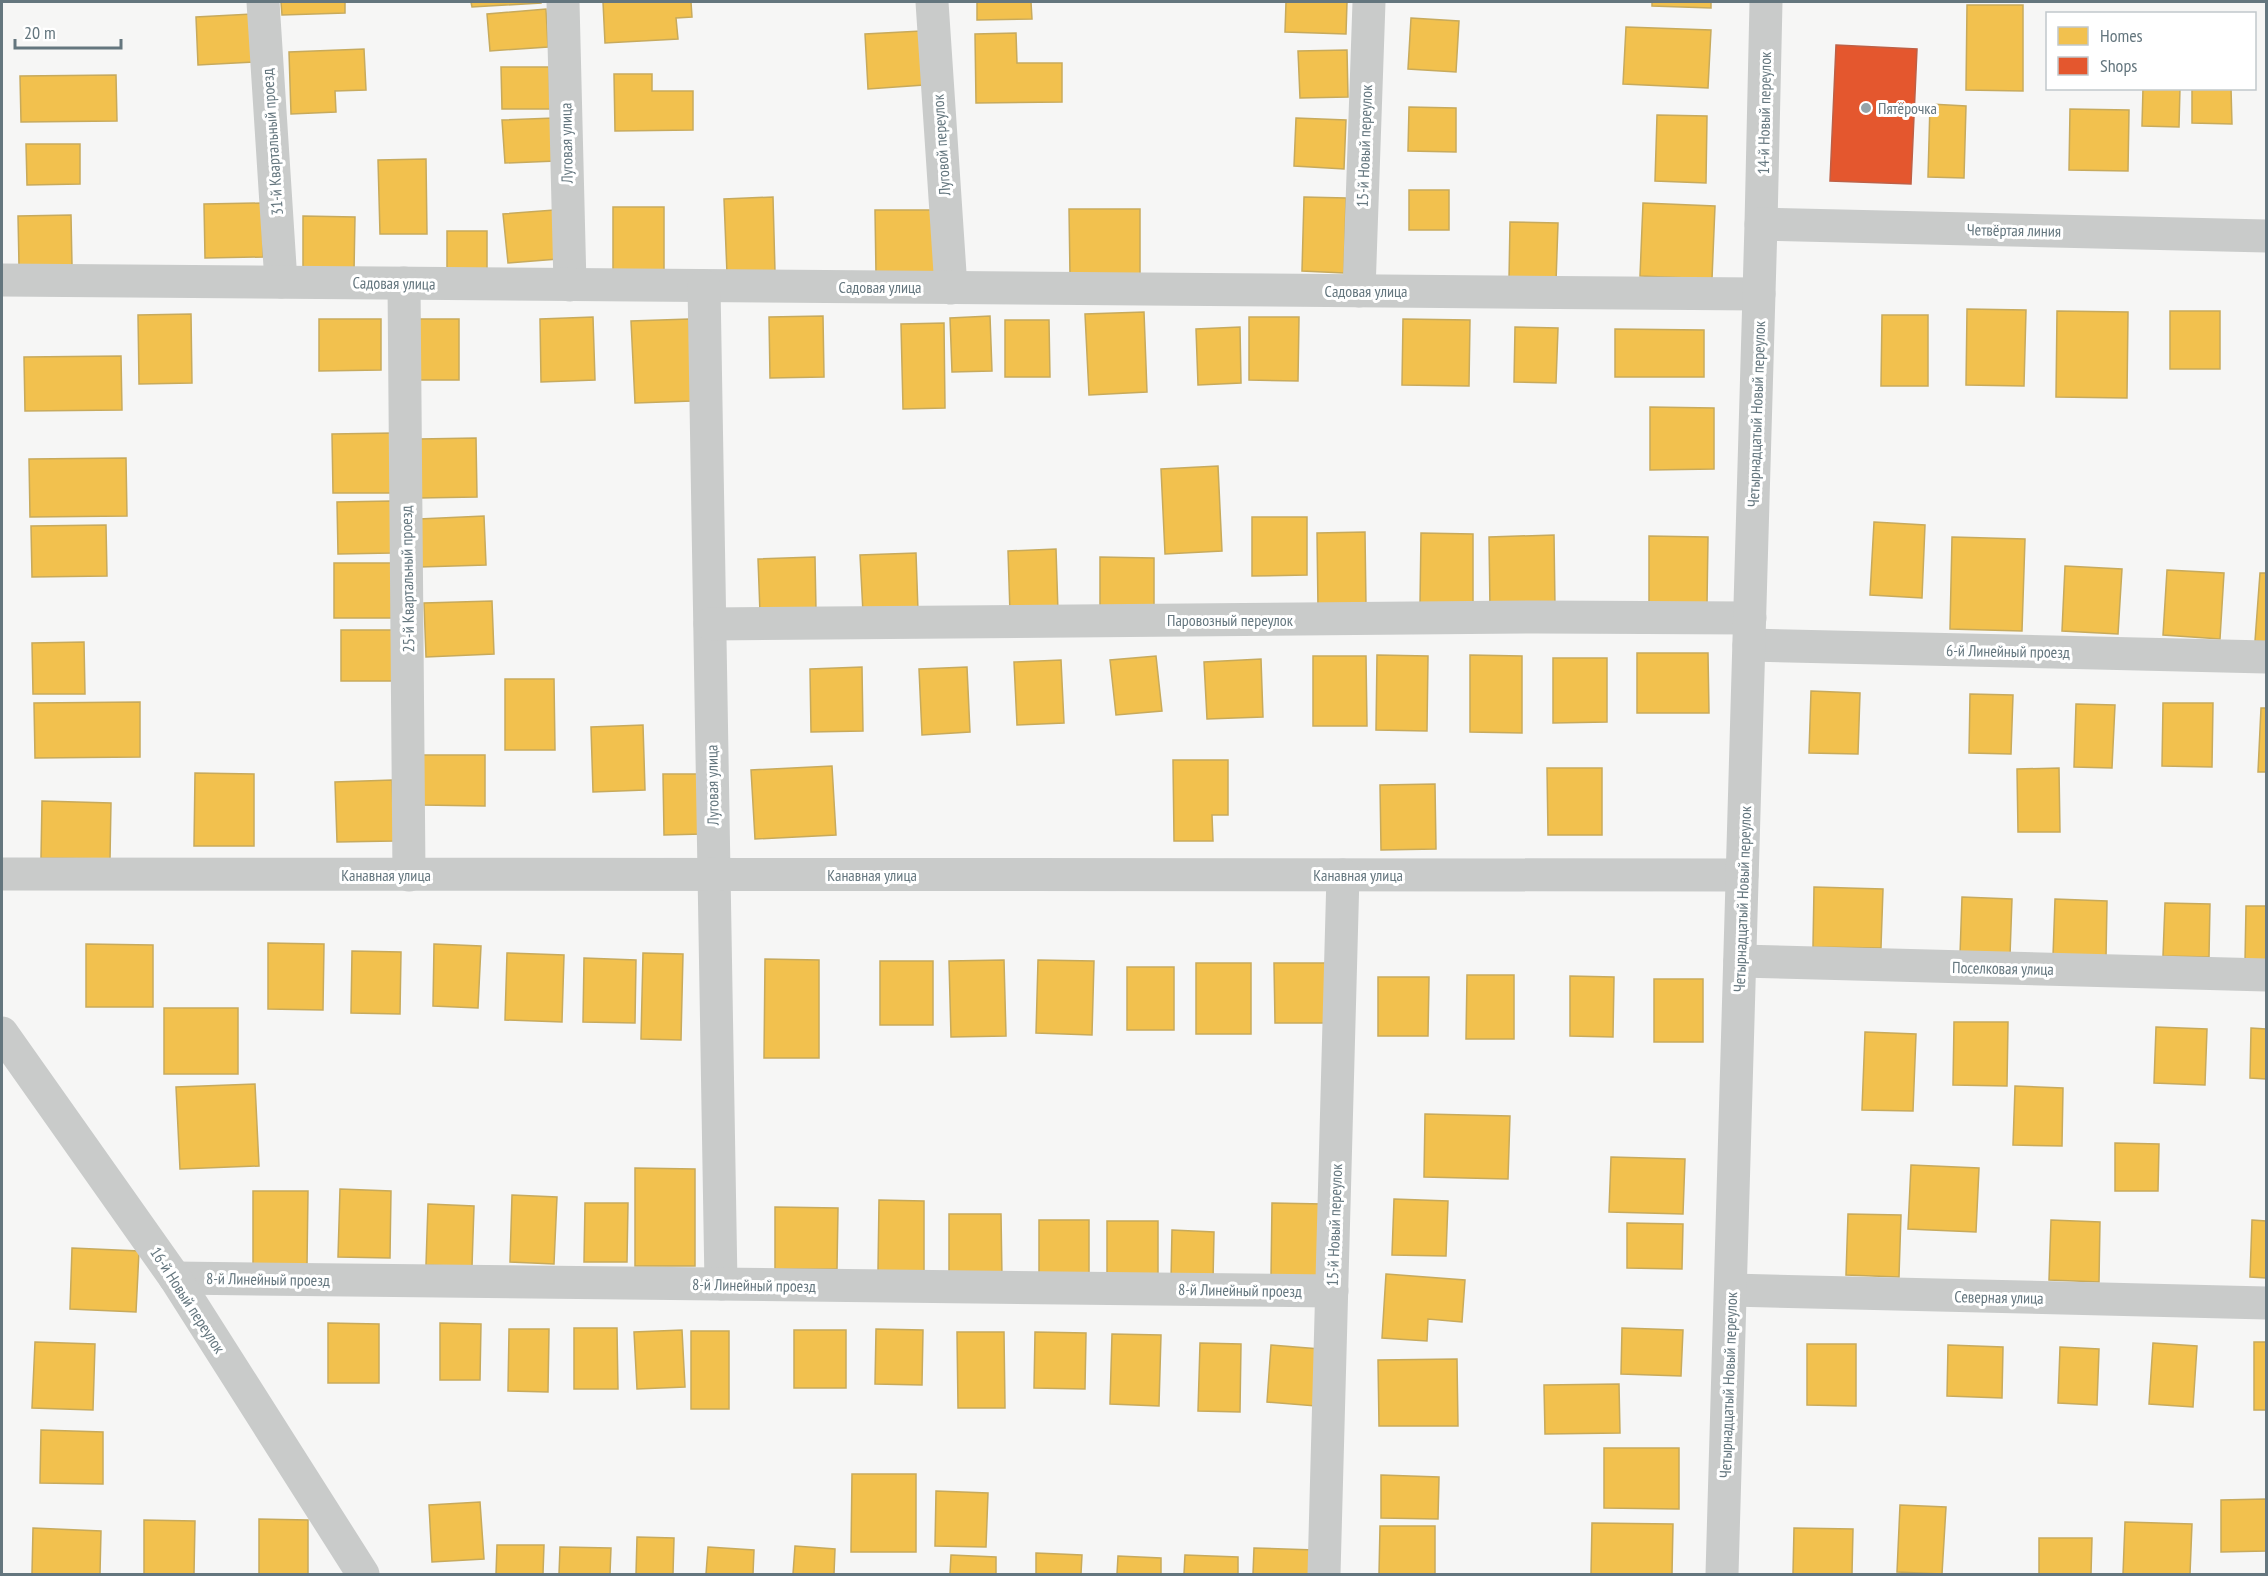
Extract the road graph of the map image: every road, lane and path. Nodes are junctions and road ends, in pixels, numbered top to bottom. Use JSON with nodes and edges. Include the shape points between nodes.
{"nodes":[{"id":1,"x":263,"y":2,"type":"edge"},
{"id":2,"x":563,"y":2,"type":"edge"},
{"id":3,"x":932,"y":2,"type":"edge"},
{"id":4,"x":1369,"y":2,"type":"edge"},
{"id":5,"x":1766,"y":2,"type":"edge"},
{"id":6,"x":1761,"y":224,"type":"junction"},
{"id":7,"x":2266,"y":237,"type":"edge"},
{"id":8,"x":2,"y":280,"type":"edge"},
{"id":9,"x":281,"y":282,"type":"junction"},
{"id":10,"x":404,"y":283,"type":"junction"},
{"id":11,"x":570,"y":285,"type":"junction"},
{"id":12,"x":704,"y":286,"type":"junction"},
{"id":13,"x":951,"y":288,"type":"junction"},
{"id":14,"x":1359,"y":291,"type":"junction"},
{"id":15,"x":1759,"y":294,"type":"junction"},
{"id":16,"x":710,"y":624,"type":"junction"},
{"id":17,"x":1750,"y":631,"type":"junction"},
{"id":18,"x":2266,"y":657,"type":"edge"},
{"id":19,"x":2,"y":874,"type":"edge"},
{"id":20,"x":409,"y":875,"type":"junction"},
{"id":21,"x":714,"y":875,"type":"junction"},
{"id":22,"x":1343,"y":875,"type":"junction"},
{"id":23,"x":1743,"y":875,"type":"junction"},
{"id":24,"x":1740,"y":962,"type":"junction"},
{"id":25,"x":2266,"y":975,"type":"edge"},
{"id":26,"x":2,"y":1033,"type":"edge"},
{"id":27,"x":175,"y":1278,"type":"junction"},
{"id":28,"x":721,"y":1284,"type":"junction"},
{"id":29,"x":1332,"y":1290,"type":"junction"},
{"id":30,"x":1731,"y":1290,"type":"junction"},
{"id":31,"x":2266,"y":1303,"type":"edge"},
{"id":32,"x":363,"y":1575,"type":"edge"},
{"id":33,"x":1324,"y":1575,"type":"edge"},
{"id":34,"x":1722,"y":1575,"type":"edge"}],
"edges":[{"from":1,"to":9,"type":"street","name":"31-й Квартальный проезд"},
{"from":2,"to":11,"type":"street","name":"Луговая улица"},
{"from":3,"to":13,"type":"street","name":"Луговой переулок"},
{"from":4,"to":14,"type":"street","name":"15-й Новый переулок"},
{"from":5,"to":6,"type":"street","name":"14-й Новый переулок"},
{"from":6,"to":7,"type":"street","name":"Четвёртая линия"},
{"from":6,"to":15,"type":"street","name":"Четырнадцатый Новый переулок"},
{"from":8,"to":9,"type":"street","name":"Садовая улица"},
{"from":9,"to":10,"type":"street","name":"Садовая улица"},
{"from":10,"to":11,"type":"street","name":"Садовая улица"},
{"from":10,"to":20,"type":"street","name":"25-й Квартальный проезд"},
{"from":11,"to":12,"type":"street","name":"Садовая улица"},
{"from":12,"to":13,"type":"street","name":"Садовая улица"},
{"from":12,"to":16,"type":"street","name":"Луговая улица"},
{"from":13,"to":14,"type":"street","name":"Садовая улица"},
{"from":14,"to":15,"type":"street","name":"Садовая улица"},
{"from":15,"to":17,"type":"street","name":"Четырнадцатый Новый переулок"},
{"from":16,"to":17,"type":"street","name":"Паровозный переулок","via":[[1527,617]]},
{"from":16,"to":21,"type":"street","name":"Луговая улица"},
{"from":17,"to":18,"type":"street","name":"6-й Линейный проезд"},
{"from":17,"to":23,"type":"street","name":"Четырнадцатый Новый переулок"},
{"from":19,"to":20,"type":"street","name":"Канавная улица"},
{"from":20,"to":21,"type":"street","name":"Канавная улица"},
{"from":21,"to":22,"type":"street","name":"Канавная улица"},
{"from":21,"to":28,"type":"street","name":"Луговая улица"},
{"from":22,"to":23,"type":"street","name":"Канавная улица"},
{"from":22,"to":29,"type":"street","name":"15-й Новый переулок"},
{"from":23,"to":24,"type":"street","name":"Четырнадцатый Новый переулок"},
{"from":24,"to":25,"type":"street","name":"Поселковая улица"},
{"from":24,"to":30,"type":"street","name":"Четырнадцатый Новый переулок"},
{"from":26,"to":27,"type":"street","name":"16-й Новый переулок"},
{"from":27,"to":28,"type":"street","name":"8-й Линейный проезд"},
{"from":27,"to":32,"type":"street","name":"16-й Новый переулок"},
{"from":28,"to":29,"type":"street","name":"8-й Линейный проезд"},
{"from":29,"to":33,"type":"street","name":"15-й Новый переулок"},
{"from":30,"to":31,"type":"street","name":"Северная улица"},
{"from":30,"to":34,"type":"street","name":"Четырнадцатый Новый переулок"}]}
